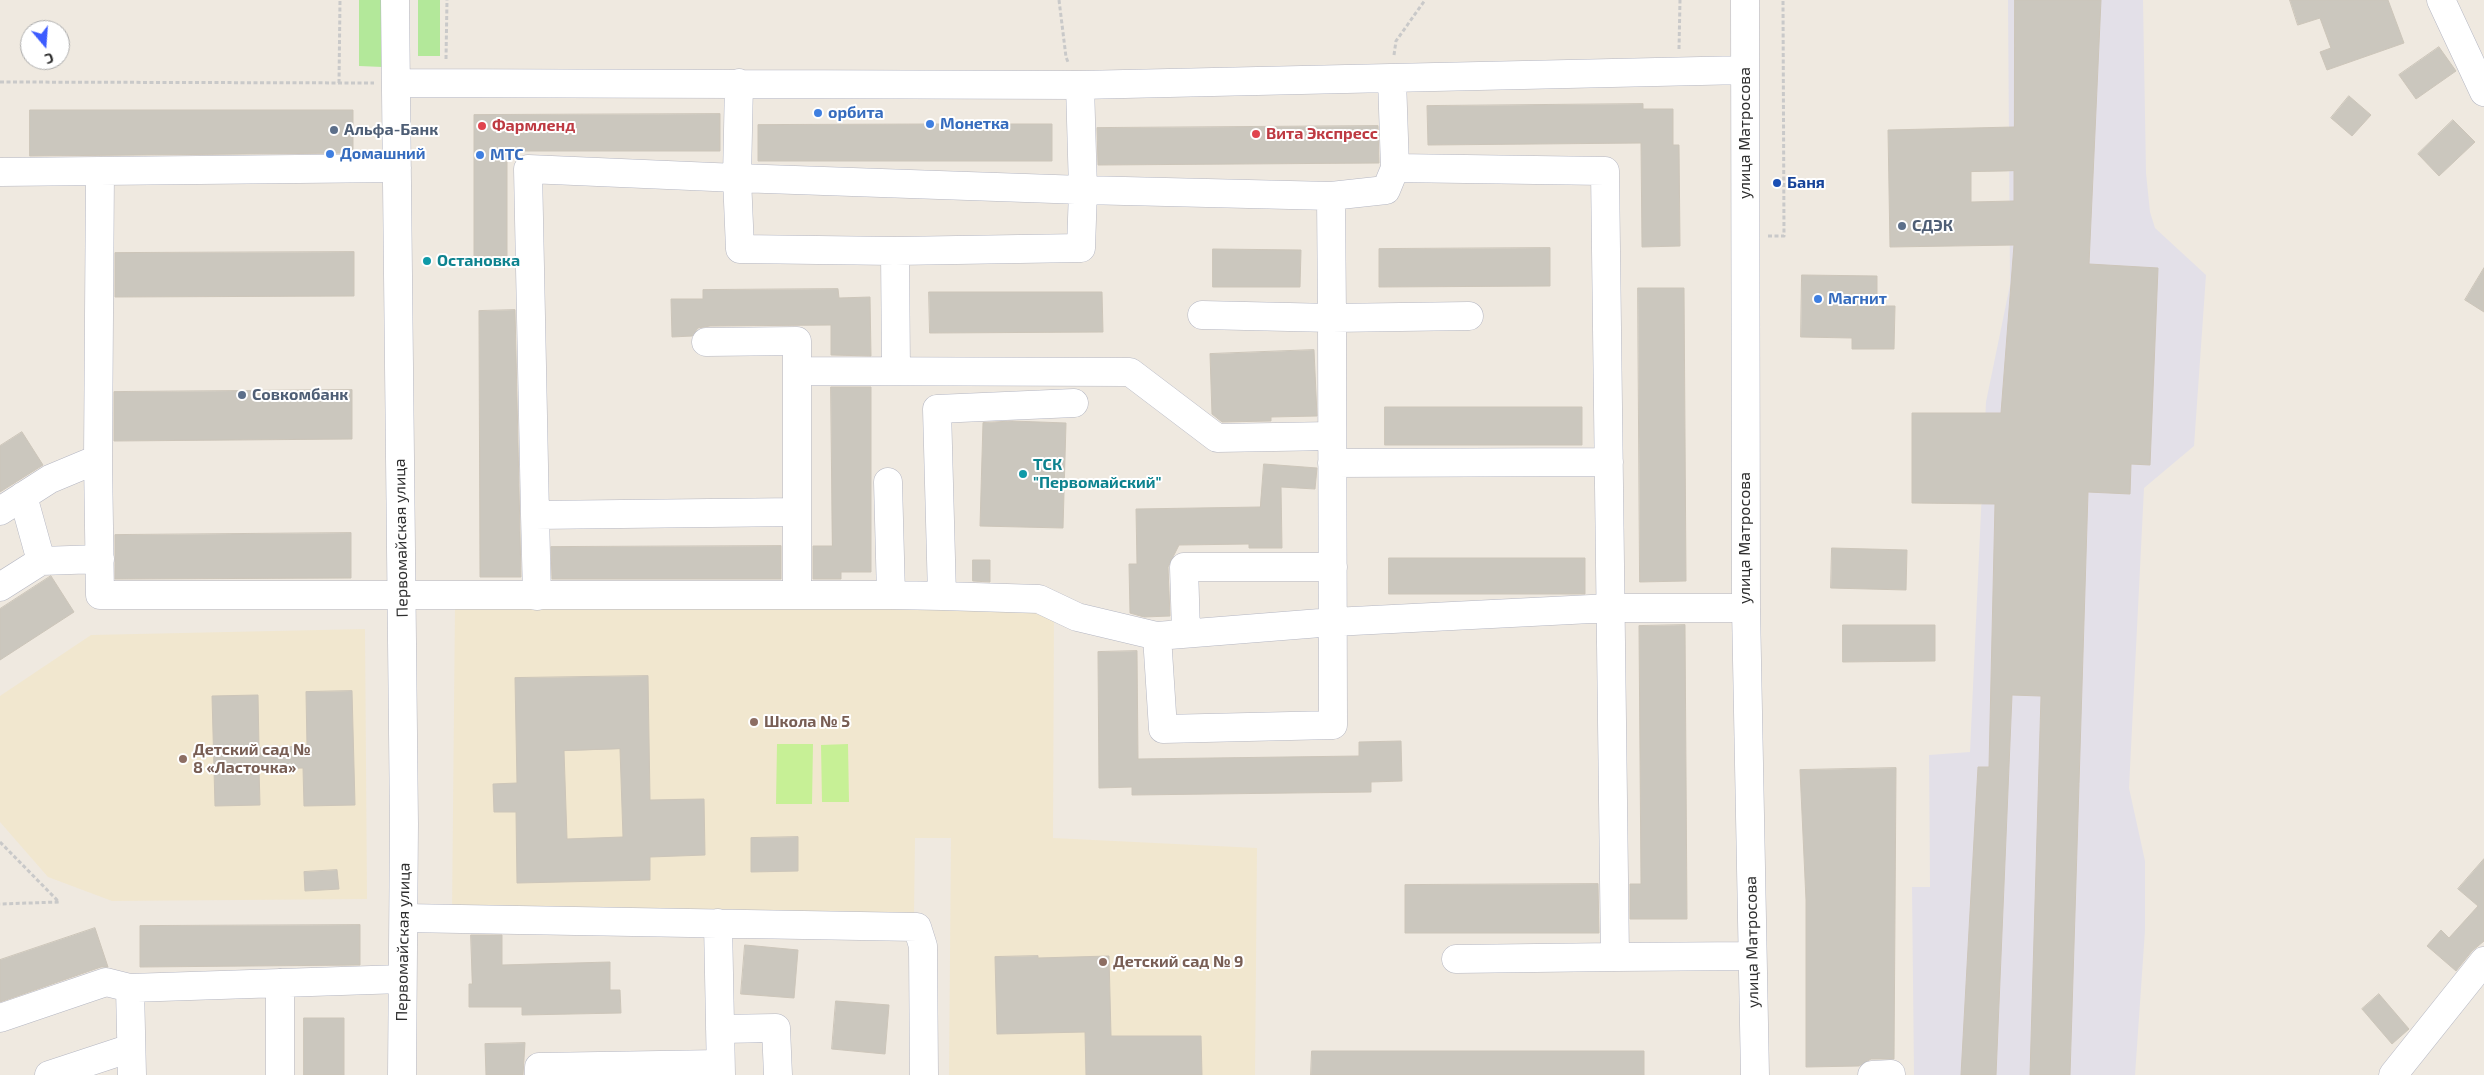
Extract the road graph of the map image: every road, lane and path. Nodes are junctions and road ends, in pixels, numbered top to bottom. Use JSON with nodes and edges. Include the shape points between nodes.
{"nodes":[{"id":1,"x":340,"y":0,"type":"edge"},
{"id":2,"x":395,"y":0,"type":"edge"},
{"id":3,"x":447,"y":0,"type":"edge"},
{"id":4,"x":1059,"y":0,"type":"edge"},
{"id":5,"x":1425,"y":0,"type":"edge"},
{"id":6,"x":1680,"y":0,"type":"edge"},
{"id":7,"x":1745,"y":0,"type":"edge"},
{"id":8,"x":1783,"y":0,"type":"edge"},
{"id":9,"x":2441,"y":0,"type":"edge"},
{"id":10,"x":1745,"y":70,"type":"junction"},
{"id":11,"x":1679,"y":72,"type":"junction"},
{"id":12,"x":1392,"y":79,"type":"junction"},
{"id":13,"x":0,"y":82,"type":"edge"},
{"id":14,"x":339,"y":82,"type":"junction"},
{"id":15,"x":396,"y":83,"type":"junction"},
{"id":16,"x":446,"y":83,"type":"junction"},
{"id":17,"x":739,"y":83,"type":"junction"},
{"id":18,"x":1080,"y":85,"type":"junction"},
{"id":19,"x":2484,"y":92,"type":"edge"},
{"id":20,"x":396,"y":168,"type":"junction"},
{"id":21,"x":1395,"y":168,"type":"junction"},
{"id":22,"x":100,"y":171,"type":"junction"},
{"id":23,"x":0,"y":172,"type":"edge"},
{"id":24,"x":737,"y":178,"type":"junction"},
{"id":25,"x":1083,"y":190,"type":"junction"},
{"id":26,"x":1331,"y":196,"type":"junction"},
{"id":27,"x":1745,"y":236,"type":"junction"},
{"id":28,"x":895,"y":251,"type":"junction"},
{"id":29,"x":1202,"y":315,"type":"dead end"},
{"id":30,"x":1469,"y":316,"type":"dead end"},
{"id":31,"x":1332,"y":318,"type":"junction"},
{"id":32,"x":706,"y":342,"type":"dead end"},
{"id":33,"x":797,"y":371,"type":"junction"},
{"id":34,"x":896,"y":371,"type":"junction"},
{"id":35,"x":1074,"y":403,"type":"dead end"},
{"id":36,"x":1332,"y":436,"type":"junction"},
{"id":37,"x":98,"y":459,"type":"junction"},
{"id":38,"x":1609,"y":462,"type":"junction"},
{"id":39,"x":1332,"y":463,"type":"junction"},
{"id":40,"x":888,"y":482,"type":"dead end"},
{"id":41,"x":23,"y":496,"type":"junction"},
{"id":42,"x":0,"y":511,"type":"edge"},
{"id":43,"x":797,"y":512,"type":"junction"},
{"id":44,"x":535,"y":515,"type":"junction"},
{"id":45,"x":100,"y":559,"type":"junction"},
{"id":46,"x":41,"y":561,"type":"junction"},
{"id":47,"x":1333,"y":567,"type":"junction"},
{"id":48,"x":0,"y":587,"type":"edge"},
{"id":49,"x":797,"y":595,"type":"junction"},
{"id":50,"x":891,"y":595,"type":"junction"},
{"id":51,"x":401,"y":596,"type":"junction"},
{"id":52,"x":537,"y":596,"type":"junction"},
{"id":53,"x":942,"y":596,"type":"junction"},
{"id":54,"x":1611,"y":608,"type":"junction"},
{"id":55,"x":1746,"y":608,"type":"junction"},
{"id":56,"x":1333,"y":622,"type":"junction"},
{"id":57,"x":1186,"y":632,"type":"junction"},
{"id":58,"x":1157,"y":636,"type":"junction"},
{"id":59,"x":0,"y":842,"type":"edge"},
{"id":60,"x":0,"y":904,"type":"edge"},
{"id":61,"x":404,"y":918,"type":"junction"},
{"id":62,"x":718,"y":923,"type":"junction"},
{"id":63,"x":1752,"y":956,"type":"junction"},
{"id":64,"x":1615,"y":957,"type":"junction"},
{"id":65,"x":1456,"y":959,"type":"dead end"},
{"id":66,"x":2484,"y":962,"type":"edge"},
{"id":67,"x":402,"y":979,"type":"junction"},
{"id":68,"x":280,"y":983,"type":"junction"},
{"id":69,"x":130,"y":988,"type":"junction"},
{"id":70,"x":0,"y":1018,"type":"edge"},
{"id":71,"x":720,"y":1028,"type":"junction"},
{"id":72,"x":131,"y":1048,"type":"junction"},
{"id":73,"x":720,"y":1069,"type":"edge"},
{"id":74,"x":49,"y":1075,"type":"edge"},
{"id":75,"x":132,"y":1075,"type":"edge"},
{"id":76,"x":280,"y":1075,"type":"edge"},
{"id":77,"x":402,"y":1075,"type":"edge"},
{"id":78,"x":540,"y":1075,"type":"edge"},
{"id":79,"x":778,"y":1075,"type":"edge"},
{"id":80,"x":924,"y":1075,"type":"edge"},
{"id":81,"x":1755,"y":1075,"type":"edge"},
{"id":82,"x":2392,"y":1075,"type":"edge"}],
"edges":[{"from":1,"to":14,"type":"path"},
{"from":2,"to":15,"type":"street","name":"Первомайская улица"},
{"from":3,"to":16,"type":"path"},
{"from":4,"to":18,"type":"path","via":[[1066,58]]},
{"from":5,"to":12,"type":"path","via":[[1396,41]]},
{"from":6,"to":11,"type":"path"},
{"from":7,"to":10,"type":"street","name":"улица Матросова"},
{"from":8,"to":27,"type":"path","via":[[1784,236]]},
{"from":9,"to":19,"type":"street"},
{"from":10,"to":11,"type":"street"},
{"from":10,"to":27,"type":"street","name":"улица Матросова"},
{"from":11,"to":12,"type":"street"},
{"from":12,"to":18,"type":"street"},
{"from":12,"to":21,"type":"street"},
{"from":13,"to":14,"type":"path"},
{"from":14,"to":15,"type":"path"},
{"from":15,"to":16,"type":"street"},
{"from":15,"to":20,"type":"street","name":"Первомайская улица"},
{"from":16,"to":17,"type":"street"},
{"from":17,"to":18,"type":"street"},
{"from":17,"to":24,"type":"street"},
{"from":18,"to":25,"type":"street"},
{"from":20,"to":22,"type":"street"},
{"from":20,"to":51,"type":"street","name":"Первомайская улица"},
{"from":21,"to":26,"type":"street","via":[[1386,190]]},
{"from":21,"to":38,"type":"street","via":[[1604,170]]},
{"from":22,"to":23,"type":"street"},
{"from":22,"to":37,"type":"street"},
{"from":24,"to":25,"type":"street"},
{"from":24,"to":28,"type":"street","via":[[740,249]]},
{"from":24,"to":44,"type":"street","via":[[528,169]]},
{"from":25,"to":26,"type":"street"},
{"from":25,"to":28,"type":"street","via":[[1081,248]]},
{"from":26,"to":31,"type":"street"},
{"from":27,"to":55,"type":"street","name":"улица Матросова"},
{"from":28,"to":34,"type":"street"},
{"from":29,"to":31,"type":"street"},
{"from":30,"to":31,"type":"street"},
{"from":31,"to":36,"type":"street"},
{"from":32,"to":33,"type":"street","via":[[797,340]]},
{"from":33,"to":34,"type":"street"},
{"from":33,"to":43,"type":"street"},
{"from":34,"to":36,"type":"street","via":[[1130,372],[1217,438]]},
{"from":35,"to":53,"type":"street","via":[[937,409]]},
{"from":36,"to":39,"type":"street"},
{"from":37,"to":41,"type":"street","via":[[50,479]]},
{"from":37,"to":45,"type":"street"},
{"from":38,"to":39,"type":"street"},
{"from":38,"to":54,"type":"street"},
{"from":39,"to":47,"type":"street"},
{"from":40,"to":50,"type":"street"},
{"from":41,"to":42,"type":"street"},
{"from":41,"to":46,"type":"street"},
{"from":43,"to":44,"type":"street"},
{"from":43,"to":49,"type":"street"},
{"from":44,"to":52,"type":"street"},
{"from":45,"to":46,"type":"street"},
{"from":45,"to":51,"type":"street","via":[[100,594]]},
{"from":46,"to":48,"type":"street"},
{"from":47,"to":56,"type":"street"},
{"from":47,"to":57,"type":"street","via":[[1184,567]]},
{"from":49,"to":50,"type":"street"},
{"from":49,"to":52,"type":"street"},
{"from":50,"to":53,"type":"street"},
{"from":51,"to":52,"type":"street"},
{"from":51,"to":61,"type":"street","name":"Первомайская улица"},
{"from":53,"to":58,"type":"street","via":[[1039,599],[1077,617]]},
{"from":54,"to":55,"type":"street"},
{"from":54,"to":56,"type":"street"},
{"from":54,"to":64,"type":"street"},
{"from":55,"to":63,"type":"street","name":"улица Матросова"},
{"from":56,"to":57,"type":"street"},
{"from":56,"to":58,"type":"street","via":[[1334,725],[1163,729]]},
{"from":57,"to":58,"type":"street"},
{"from":59,"to":60,"type":"path","via":[[59,902]]},
{"from":61,"to":62,"type":"street"},
{"from":61,"to":67,"type":"street","name":"Первомайская улица"},
{"from":62,"to":71,"type":"street"},
{"from":62,"to":80,"type":"street","via":[[917,928],[923,946]]},
{"from":63,"to":64,"type":"street"},
{"from":63,"to":81,"type":"street","name":"улица Матросова"},
{"from":64,"to":65,"type":"street"},
{"from":66,"to":82,"type":"street"},
{"from":67,"to":68,"type":"street"},
{"from":67,"to":77,"type":"street","name":"Первомайская улица"},
{"from":68,"to":69,"type":"street"},
{"from":68,"to":76,"type":"street"},
{"from":69,"to":70,"type":"street","via":[[106,982]]},
{"from":69,"to":72,"type":"street"},
{"from":71,"to":73,"type":"street"},
{"from":71,"to":79,"type":"street","via":[[776,1028]]},
{"from":72,"to":74,"type":"street"},
{"from":72,"to":75,"type":"street"},
{"from":73,"to":78,"type":"street","via":[[540,1067]]}]}
